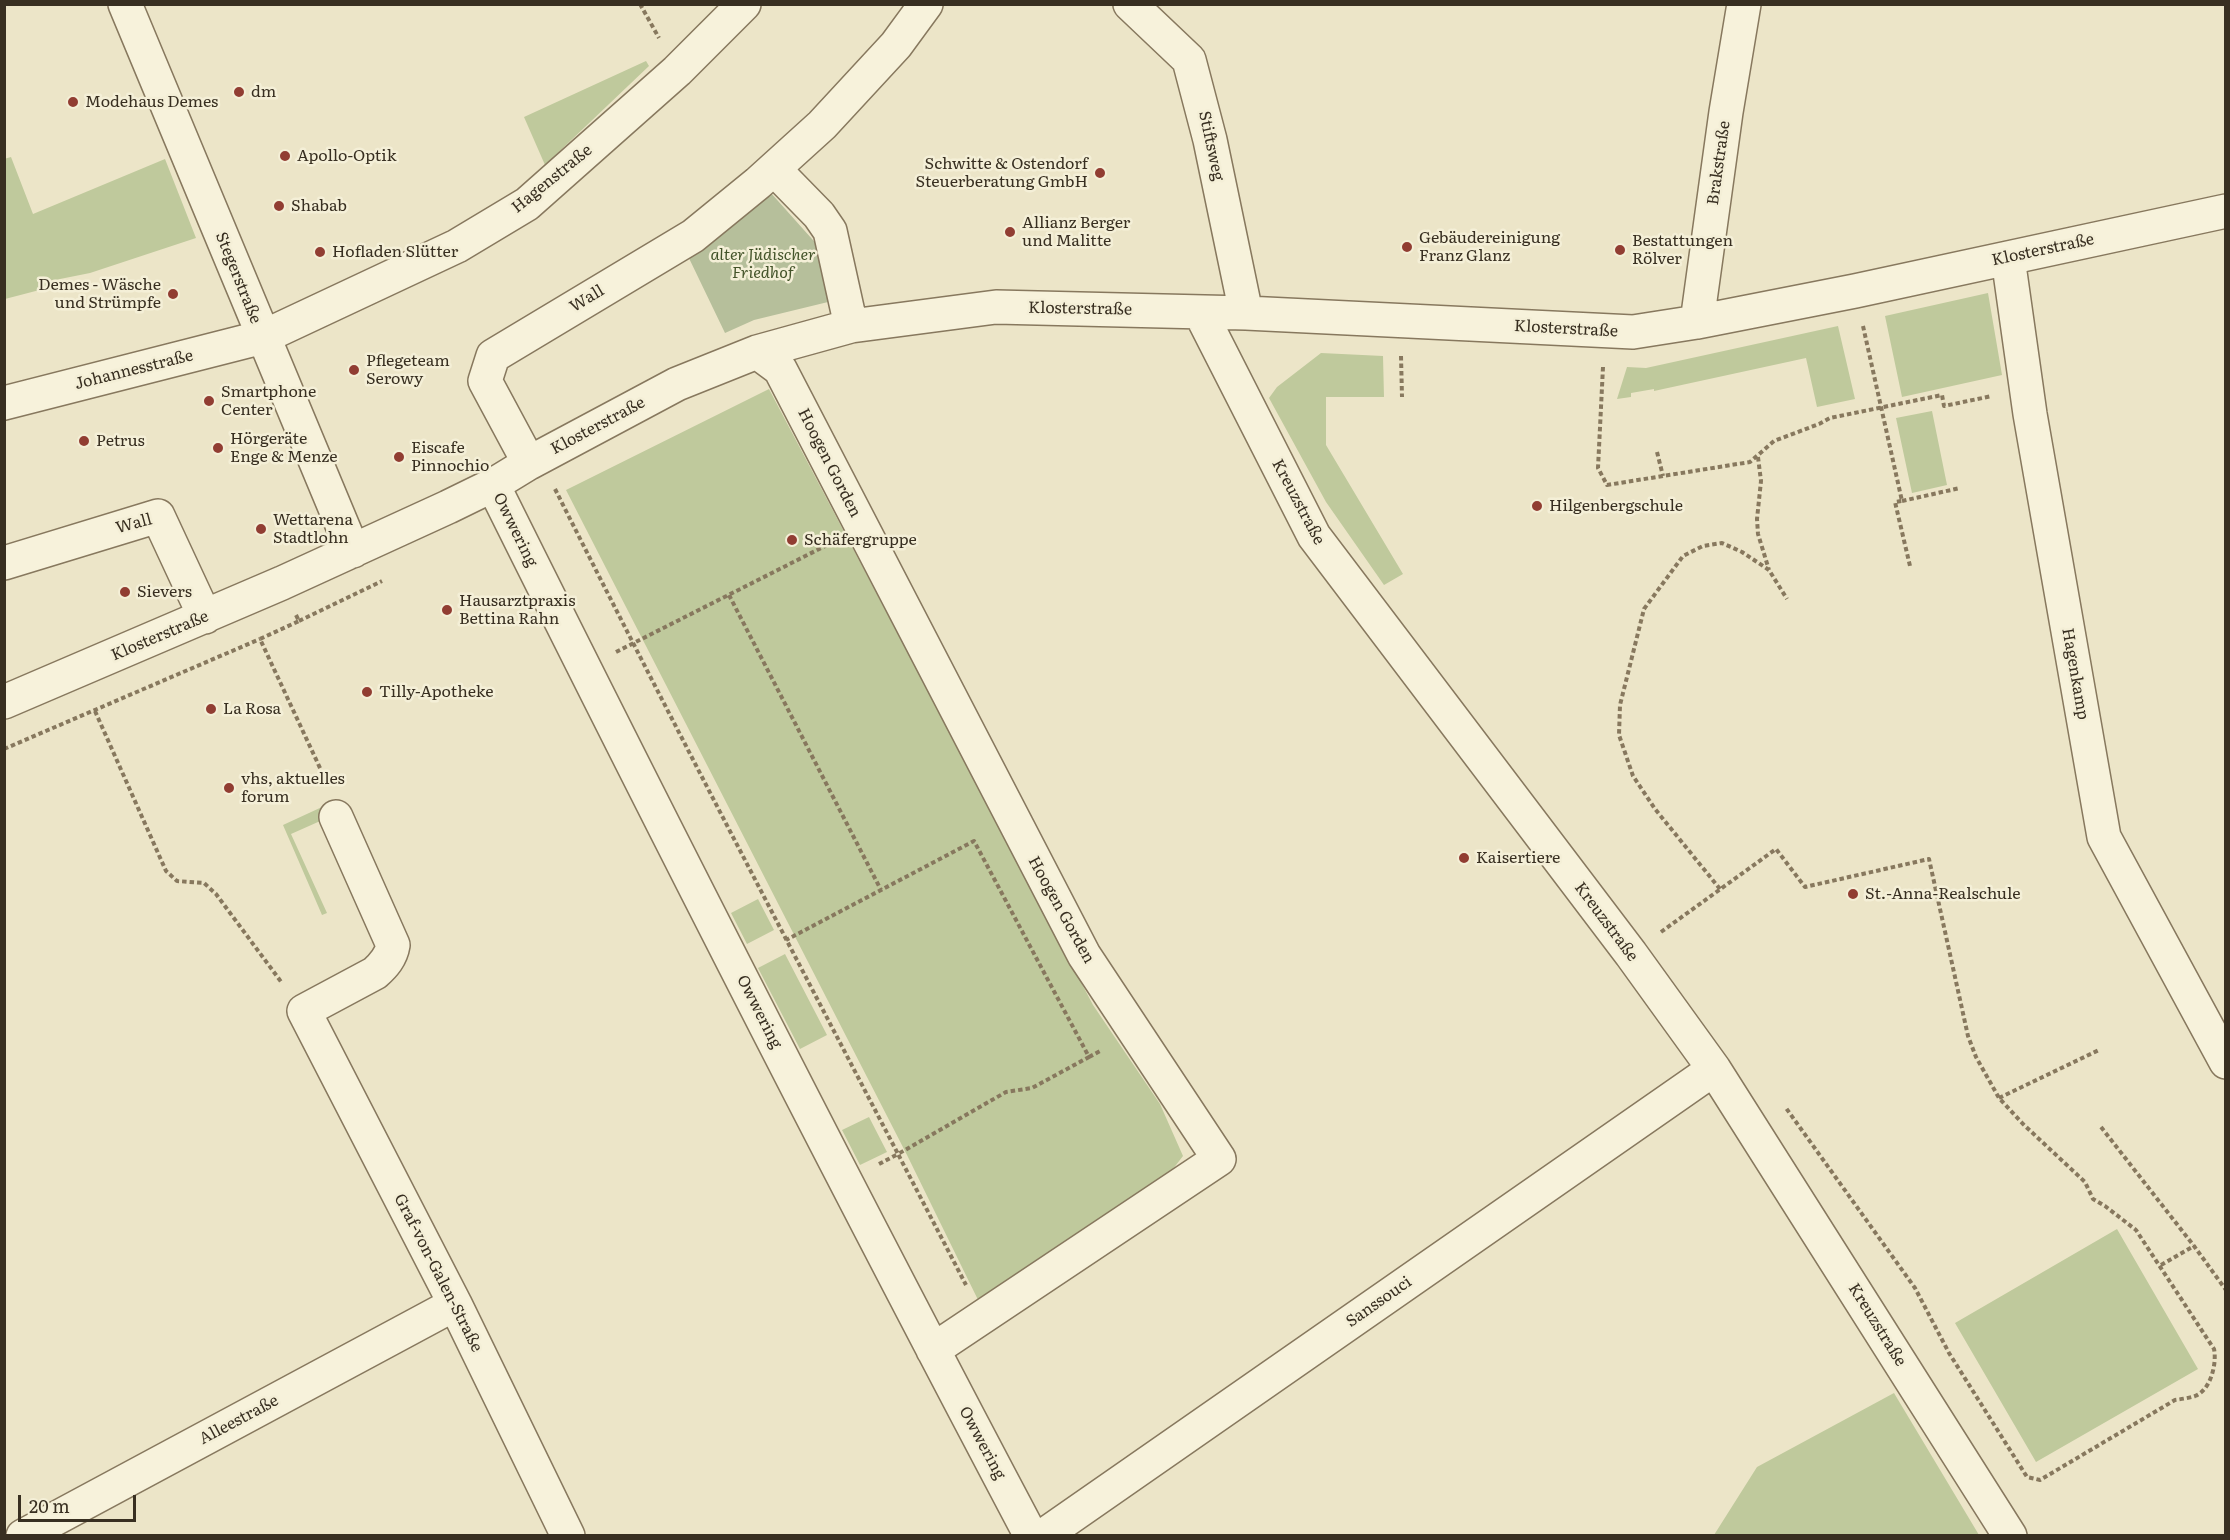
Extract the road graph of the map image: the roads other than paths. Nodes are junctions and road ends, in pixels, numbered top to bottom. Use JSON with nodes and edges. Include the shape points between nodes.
{"nodes":[{"id":1,"x":125,"y":4,"type":"edge"},
{"id":2,"x":744,"y":4,"type":"edge"},
{"id":3,"x":926,"y":4,"type":"edge"},
{"id":4,"x":1130,"y":4,"type":"edge"},
{"id":5,"x":1744,"y":4,"type":"edge"},
{"id":6,"x":774,"y":169,"type":"junction"},
{"id":7,"x":2226,"y":211,"type":"edge"},
{"id":8,"x":2008,"y":258,"type":"junction"},
{"id":9,"x":1200,"y":312,"type":"junction"},
{"id":10,"x":1246,"y":313,"type":"junction"},
{"id":11,"x":1697,"y":322,"type":"junction"},
{"id":12,"x":851,"y":326,"type":"junction"},
{"id":13,"x":263,"y":337,"type":"junction"},
{"id":14,"x":757,"y":352,"type":"junction"},
{"id":15,"x":4,"y":404,"type":"edge"},
{"id":16,"x":529,"y":463,"type":"junction"},
{"id":17,"x":499,"y":496,"type":"junction"},
{"id":18,"x":353,"y":551,"type":"junction"},
{"id":19,"x":4,"y":563,"type":"edge"},
{"id":20,"x":206,"y":616,"type":"junction"},
{"id":21,"x":4,"y":702,"type":"edge"},
{"id":22,"x":333,"y":804,"type":"road end"},
{"id":23,"x":2226,"y":1062,"type":"edge"},
{"id":24,"x":1714,"y":1069,"type":"junction"},
{"id":25,"x":454,"y":1304,"type":"junction"},
{"id":26,"x":933,"y":1350,"type":"junction"},
{"id":27,"x":23,"y":1536,"type":"edge"},
{"id":28,"x":568,"y":1536,"type":"edge"},
{"id":29,"x":1031,"y":1536,"type":"edge"},
{"id":30,"x":1043,"y":1536,"type":"edge"},
{"id":31,"x":2010,"y":1536,"type":"edge"}],
"edges":[{"from":1,"to":13,"type":"street","name":"Stegerstraße"},
{"from":2,"to":13,"type":"street","name":"Hagenstraße","via":[[677,71],[527,204],[457,246]]},
{"from":3,"to":6,"type":"street","name":"Wall","via":[[889,53],[822,125]]},
{"from":4,"to":10,"type":"street","name":"Stiftsweg","via":[[1189,60]]},
{"from":5,"to":11,"type":"street","name":"Brakstraße"},
{"from":6,"to":12,"type":"street","via":[[830,231]]},
{"from":6,"to":16,"type":"street","name":"Wall","via":[[693,236],[493,356],[485,381]]},
{"from":7,"to":8,"type":"street","name":"Klosterstraße"},
{"from":8,"to":11,"type":"street","name":"Klosterstraße"},
{"from":8,"to":23,"type":"street","name":"Hagenkamp","via":[[2030,414],[2104,837]]},
{"from":9,"to":10,"type":"street","name":"Klosterstraße"},
{"from":9,"to":12,"type":"street","name":"Klosterstraße","via":[[996,307]]},
{"from":9,"to":24,"type":"street","name":"Kreuzstraße","via":[[1314,536]]},
{"from":10,"to":11,"type":"street","name":"Klosterstraße","via":[[1604,332],[1633,332]]},
{"from":12,"to":14,"type":"street","name":"Klosterstraße"},
{"from":13,"to":15,"type":"street","name":"Johannesstraße"},
{"from":13,"to":18,"type":"street","name":"Stegerstraße"},
{"from":14,"to":16,"type":"street","name":"Klosterstraße","via":[[678,384]]},
{"from":14,"to":26,"type":"street","name":"Hoogen Gorden","via":[[780,369],[1084,955],[1219,1159]]},
{"from":16,"to":17,"type":"street","name":"Klosterstraße"},
{"from":17,"to":18,"type":"street","name":"Klosterstraße"},
{"from":17,"to":26,"type":"street","name":"Owwering","via":[[580,664]]},
{"from":18,"to":20,"type":"street","name":"Klosterstraße"},
{"from":19,"to":20,"type":"street","name":"Wall","via":[[158,516]]},
{"from":20,"to":21,"type":"street","name":"Klosterstraße"},
{"from":22,"to":25,"type":"street","name":"Graf-von-Galen-Straße","via":[[393,945],[385,964],[375,973],[304,1011]]},
{"from":24,"to":30,"type":"street","name":"Sanssouci"},
{"from":24,"to":31,"type":"street","name":"Kreuzstraße"},
{"from":25,"to":27,"type":"street","name":"Alleestraße"},
{"from":25,"to":28,"type":"street","name":"Graf-von-Galen-Straße"},
{"from":26,"to":29,"type":"street","name":"Owwering"}]}
